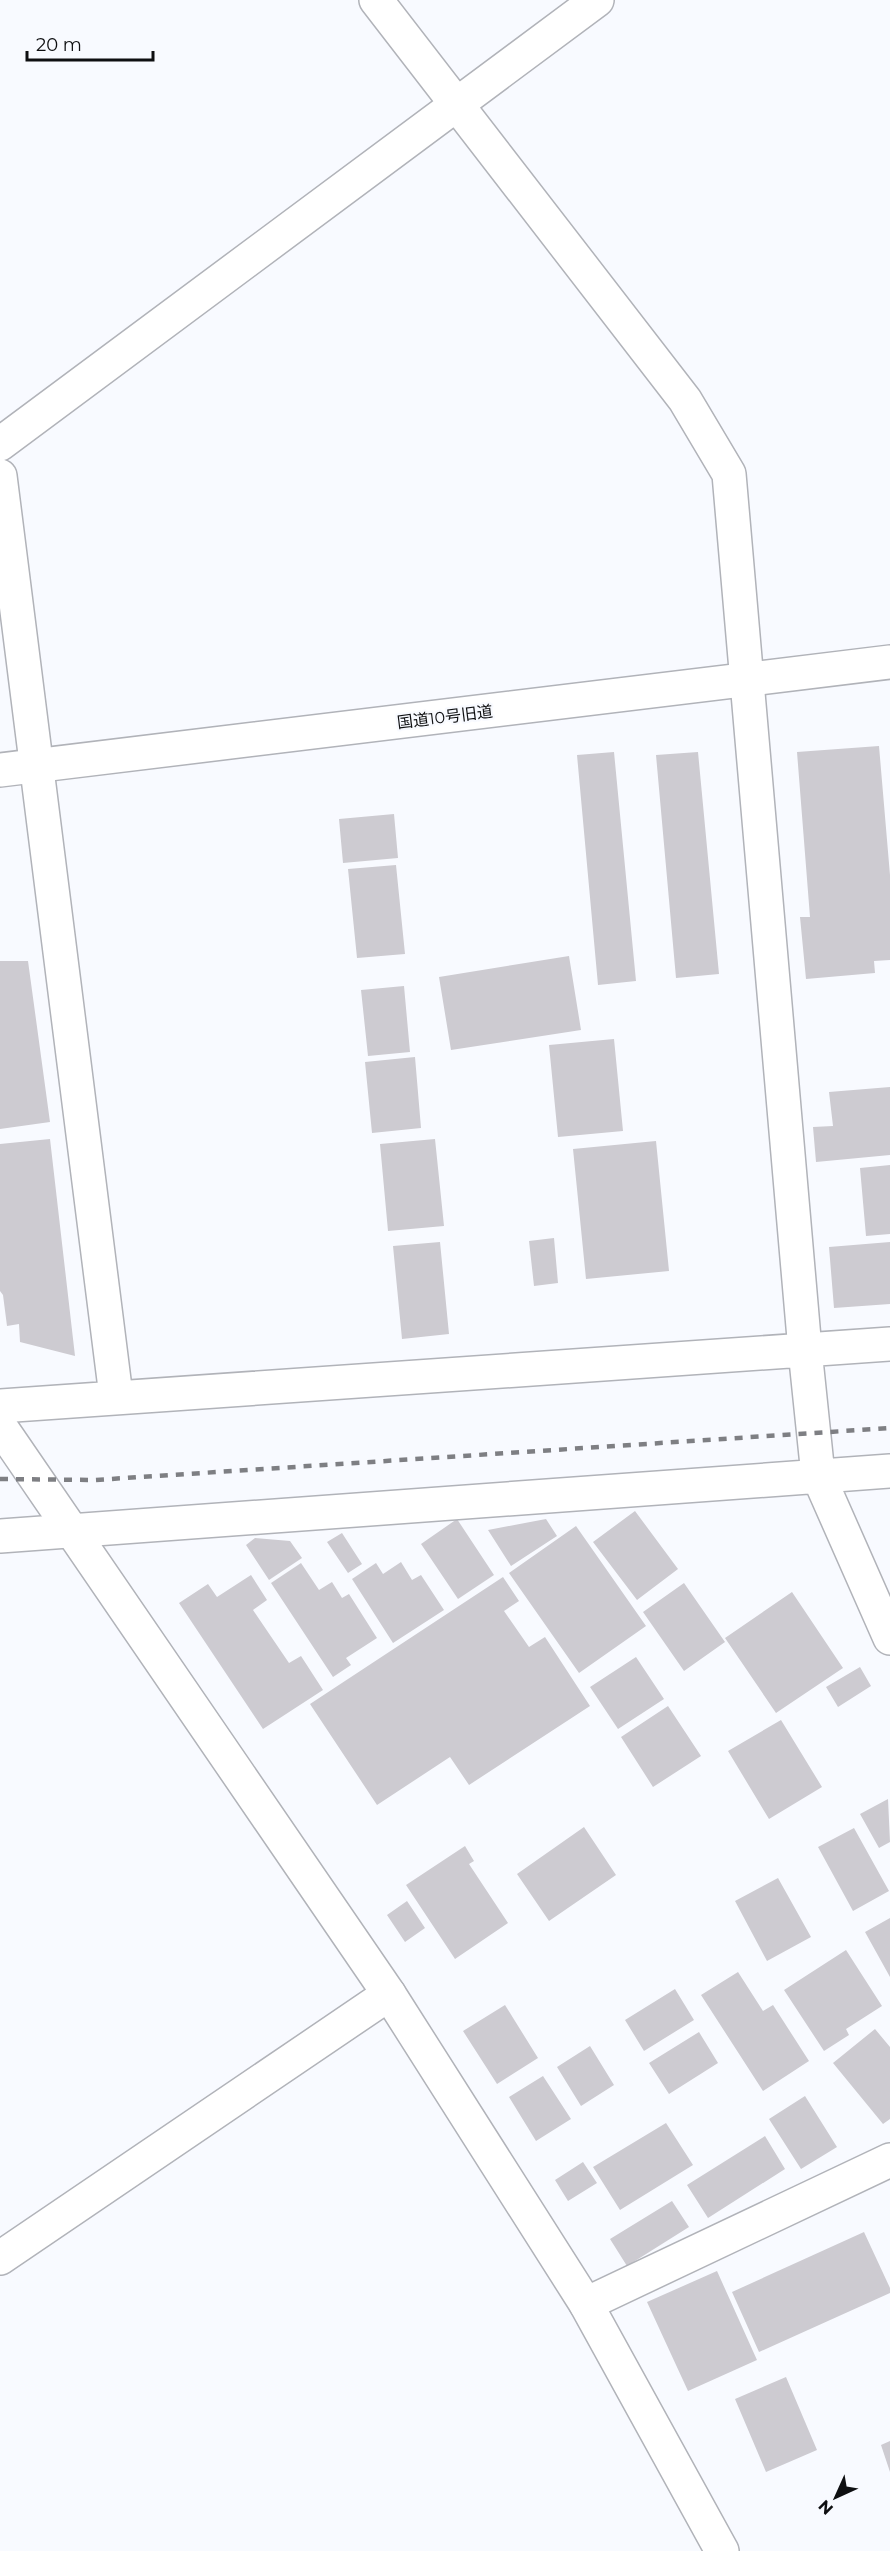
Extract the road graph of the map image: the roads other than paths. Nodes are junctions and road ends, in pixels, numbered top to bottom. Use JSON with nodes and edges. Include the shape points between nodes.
{"nodes":[{"id":1,"x":376,"y":0,"type":"edge"},
{"id":2,"x":597,"y":0,"type":"edge"},
{"id":3,"x":454,"y":104,"type":"junction"},
{"id":4,"x":0,"y":444,"type":"edge"},
{"id":5,"x":0,"y":476,"type":"edge"},
{"id":6,"x":890,"y":662,"type":"edge"},
{"id":7,"x":747,"y":680,"type":"junction"},
{"id":8,"x":38,"y":766,"type":"junction"},
{"id":9,"x":0,"y":770,"type":"edge"},
{"id":10,"x":890,"y":1344,"type":"edge"},
{"id":11,"x":805,"y":1350,"type":"junction"},
{"id":12,"x":116,"y":1396,"type":"junction"},
{"id":13,"x":0,"y":1406,"type":"edge"},
{"id":14,"x":0,"y":1426,"type":"edge"},
{"id":15,"x":890,"y":1471,"type":"edge"},
{"id":16,"x":818,"y":1475,"type":"junction"},
{"id":17,"x":73,"y":1531,"type":"junction"},
{"id":18,"x":0,"y":1536,"type":"edge"},
{"id":19,"x":890,"y":1638,"type":"edge"},
{"id":20,"x":389,"y":1994,"type":"junction"},
{"id":21,"x":890,"y":2160,"type":"edge"},
{"id":22,"x":0,"y":2256,"type":"edge"},
{"id":23,"x":586,"y":2304,"type":"junction"},
{"id":24,"x":722,"y":2551,"type":"edge"}],
"edges":[{"from":1,"to":3,"type":"street"},
{"from":2,"to":3,"type":"street"},
{"from":3,"to":4,"type":"street"},
{"from":3,"to":7,"type":"street","via":[[685,400],[729,474]]},
{"from":5,"to":8,"type":"street"},
{"from":6,"to":7,"type":"street","name":"国道10号旧道"},
{"from":7,"to":8,"type":"street","name":"国道10号旧道"},
{"from":7,"to":11,"type":"street"},
{"from":8,"to":9,"type":"street","name":"国道10号旧道"},
{"from":8,"to":12,"type":"street"},
{"from":10,"to":11,"type":"street"},
{"from":11,"to":12,"type":"street"},
{"from":11,"to":16,"type":"street"},
{"from":12,"to":13,"type":"street"},
{"from":14,"to":17,"type":"street"},
{"from":15,"to":16,"type":"street"},
{"from":16,"to":17,"type":"street"},
{"from":16,"to":19,"type":"street"},
{"from":17,"to":18,"type":"street"},
{"from":17,"to":20,"type":"street"},
{"from":20,"to":22,"type":"street"},
{"from":20,"to":23,"type":"street"},
{"from":21,"to":23,"type":"street"},
{"from":23,"to":24,"type":"street"}]}
